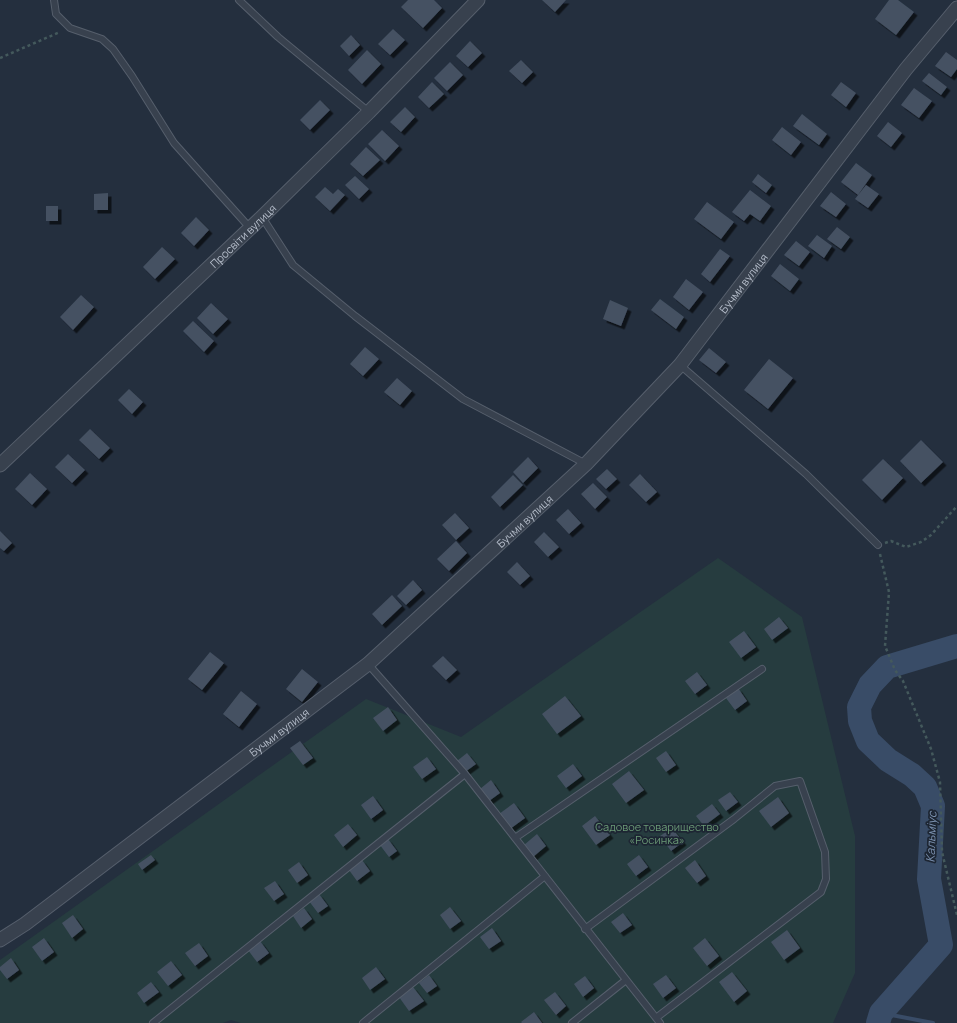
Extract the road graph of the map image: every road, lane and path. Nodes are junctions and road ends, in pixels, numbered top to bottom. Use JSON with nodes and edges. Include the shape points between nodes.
{"nodes":[{"id":1,"x":54,"y":0,"type":"edge"},
{"id":2,"x":239,"y":0,"type":"edge"},
{"id":3,"x":478,"y":0,"type":"edge"},
{"id":4,"x":957,"y":8,"type":"edge"},
{"id":5,"x":70,"y":28,"type":"junction"},
{"id":6,"x":0,"y":58,"type":"edge"},
{"id":7,"x":369,"y":112,"type":"junction"},
{"id":8,"x":262,"y":217,"type":"junction"},
{"id":9,"x":250,"y":228,"type":"junction"},
{"id":10,"x":680,"y":365,"type":"junction"},
{"id":11,"x":586,"y":464,"type":"junction"},
{"id":12,"x":0,"y":465,"type":"edge"},
{"id":13,"x":957,"y":506,"type":"edge"},
{"id":14,"x":878,"y":545,"type":"junction"},
{"id":15,"x":368,"y":664,"type":"junction"},
{"id":16,"x":762,"y":669,"type":"dead end"},
{"id":17,"x":465,"y":774,"type":"junction"},
{"id":18,"x":515,"y":838,"type":"junction"},
{"id":19,"x":544,"y":876,"type":"junction"},
{"id":20,"x":957,"y":915,"type":"edge"},
{"id":21,"x":585,"y":929,"type":"junction"},
{"id":22,"x":0,"y":940,"type":"edge"},
{"id":23,"x":626,"y":980,"type":"junction"},
{"id":24,"x":658,"y":1020,"type":"edge"},
{"id":25,"x":153,"y":1023,"type":"edge"},
{"id":26,"x":363,"y":1023,"type":"edge"},
{"id":27,"x":572,"y":1023,"type":"edge"}],
"edges":[{"from":1,"to":5,"type":"lane","via":[[56,14]]},
{"from":2,"to":7,"type":"lane","via":[[278,37]]},
{"from":3,"to":7,"type":"street","name":"Просвіти вулиця"},
{"from":4,"to":10,"type":"street","name":"Бучми вулиця","via":[[901,75]]},
{"from":5,"to":6,"type":"path"},
{"from":5,"to":9,"type":"lane","via":[[102,39],[113,49],[174,143]]},
{"from":7,"to":8,"type":"street","name":"Просвіти вулиця"},
{"from":8,"to":9,"type":"street","name":"Просвіти вулиця"},
{"from":8,"to":11,"type":"lane","via":[[293,265],[355,316],[464,399]]},
{"from":9,"to":12,"type":"street","name":"Просвіти вулиця"},
{"from":10,"to":11,"type":"street","name":"Бучми вулиця"},
{"from":10,"to":14,"type":"lane","via":[[806,474]]},
{"from":11,"to":15,"type":"street","name":"Бучми вулиця"},
{"from":13,"to":14,"type":"path","via":[[931,535],[921,542],[906,547],[892,541]]},
{"from":14,"to":20,"type":"path","via":[[889,592],[885,646],[895,670],[903,681],[928,742],[940,782],[942,852]]},
{"from":15,"to":17,"type":"lane"},
{"from":15,"to":22,"type":"street","name":"Бучми вулиця"},
{"from":16,"to":18,"type":"lane"},
{"from":17,"to":18,"type":"lane"},
{"from":17,"to":25,"type":"lane"},
{"from":18,"to":19,"type":"lane"},
{"from":19,"to":21,"type":"lane"},
{"from":19,"to":26,"type":"lane"},
{"from":21,"to":23,"type":"lane"},
{"from":21,"to":24,"type":"lane","via":[[775,786],[800,781],[825,852],[826,879],[821,892]]},
{"from":23,"to":24,"type":"lane"},
{"from":23,"to":27,"type":"lane"}]}
